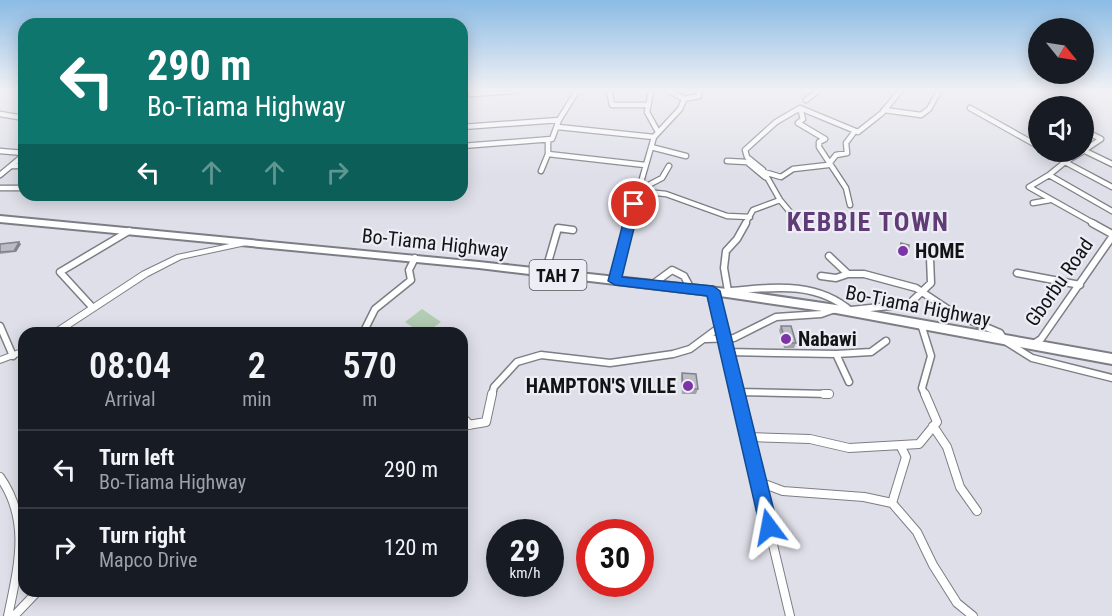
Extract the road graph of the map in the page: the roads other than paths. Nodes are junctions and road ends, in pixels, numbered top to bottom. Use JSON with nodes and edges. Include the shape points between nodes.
{"nodes":[{"id":1,"x":559,"y":120,"type":"joint"},
{"id":2,"x":651,"y":120,"type":"edge"},
{"id":3,"x":670,"y":120,"type":"edge"},
{"id":4,"x":780,"y":120,"type":"edge"},
{"id":5,"x":802,"y":120,"type":"edge"},
{"id":6,"x":828,"y":120,"type":"edge"},
{"id":7,"x":872,"y":120,"type":"edge"},
{"id":8,"x":992,"y":120,"type":"edge"},
{"id":9,"x":468,"y":127,"type":"edge"},
{"id":10,"x":558,"y":127,"type":"junction"},
{"id":11,"x":855,"y":131,"type":"junction"},
{"id":12,"x":656,"y":134,"type":"junction"},
{"id":13,"x":1094,"y":136,"type":"edge"},
{"id":14,"x":1028,"y":139,"type":"edge"},
{"id":15,"x":548,"y":140,"type":"junction"},
{"id":16,"x":1094,"y":144,"type":"edge"},
{"id":17,"x":468,"y":146,"type":"edge"},
{"id":18,"x":651,"y":147,"type":"junction"},
{"id":19,"x":0,"y":151,"type":"edge"},
{"id":20,"x":18,"y":153,"type":"edge"},
{"id":21,"x":548,"y":154,"type":"junction"},
{"id":22,"x":686,"y":156,"type":"dead end"},
{"id":23,"x":1094,"y":156,"type":"edge"},
{"id":24,"x":18,"y":159,"type":"edge"},
{"id":25,"x":727,"y":161,"type":"dead end"},
{"id":26,"x":830,"y":162,"type":"junction"},
{"id":27,"x":1065,"y":162,"type":"joint"},
{"id":28,"x":1112,"y":164,"type":"edge"},
{"id":29,"x":645,"y":165,"type":"junction"},
{"id":30,"x":10,"y":166,"type":"junction"},
{"id":31,"x":18,"y":166,"type":"edge"},
{"id":32,"x":669,"y":166,"type":"dead end"},
{"id":33,"x":541,"y":171,"type":"dead end"},
{"id":34,"x":0,"y":175,"type":"edge"},
{"id":35,"x":765,"y":175,"type":"junction"},
{"id":36,"x":1049,"y":175,"type":"junction"},
{"id":37,"x":1112,"y":187,"type":"edge"},
{"id":38,"x":0,"y":188,"type":"edge"},
{"id":39,"x":18,"y":188,"type":"edge"},
{"id":40,"x":638,"y":191,"type":"junction"},
{"id":41,"x":780,"y":200,"type":"junction"},
{"id":42,"x":1051,"y":200,"type":"junction"},
{"id":43,"x":1033,"y":203,"type":"dead end"},
{"id":44,"x":850,"y":204,"type":"dead end"},
{"id":45,"x":1112,"y":211,"type":"edge"},
{"id":46,"x":750,"y":217,"type":"junction"},
{"id":47,"x":795,"y":218,"type":"dead end"},
{"id":48,"x":0,"y":219,"type":"edge"},
{"id":49,"x":573,"y":230,"type":"dead end"},
{"id":50,"x":129,"y":231,"type":"junction"},
{"id":51,"x":1112,"y":236,"type":"edge"},
{"id":52,"x":248,"y":242,"type":"junction"},
{"id":53,"x":829,"y":256,"type":"dead end"},
{"id":54,"x":415,"y":258,"type":"junction"},
{"id":55,"x":930,"y":258,"type":"dead end"},
{"id":56,"x":544,"y":273,"type":"junction"},
{"id":57,"x":1017,"y":273,"type":"dead end"},
{"id":58,"x":848,"y":274,"type":"junction"},
{"id":59,"x":821,"y":276,"type":"dead end"},
{"id":60,"x":615,"y":281,"type":"junction"},
{"id":61,"x":653,"y":284,"type":"junction"},
{"id":62,"x":1080,"y":285,"type":"junction"},
{"id":63,"x":691,"y":289,"type":"junction"},
{"id":64,"x":713,"y":291,"type":"junction"},
{"id":65,"x":728,"y":292,"type":"junction"},
{"id":66,"x":922,"y":292,"type":"junction"},
{"id":67,"x":92,"y":307,"type":"junction"},
{"id":68,"x":836,"y":309,"type":"junction"},
{"id":69,"x":852,"y":311,"type":"junction"},
{"id":70,"x":921,"y":324,"type":"junction"},
{"id":71,"x":0,"y":326,"type":"edge"},
{"id":72,"x":722,"y":326,"type":"junction"},
{"id":73,"x":64,"y":327,"type":"edge"},
{"id":74,"x":364,"y":327,"type":"edge"},
{"id":75,"x":706,"y":339,"type":"junction"},
{"id":76,"x":725,"y":340,"type":"junction"},
{"id":77,"x":886,"y":341,"type":"dead end"},
{"id":78,"x":1005,"y":341,"type":"junction"},
{"id":79,"x":1032,"y":346,"type":"junction"},
{"id":80,"x":728,"y":352,"type":"junction"},
{"id":81,"x":18,"y":354,"type":"edge"},
{"id":82,"x":836,"y":354,"type":"junction"},
{"id":83,"x":13,"y":356,"type":"junction"},
{"id":84,"x":1112,"y":359,"type":"edge"},
{"id":85,"x":0,"y":360,"type":"edge"},
{"id":86,"x":1112,"y":378,"type":"edge"},
{"id":87,"x":849,"y":382,"type":"dead end"},
{"id":88,"x":737,"y":392,"type":"junction"},
{"id":89,"x":829,"y":394,"type":"dead end"},
{"id":90,"x":468,"y":426,"type":"edge"},
{"id":91,"x":933,"y":426,"type":"junction"},
{"id":92,"x":748,"y":437,"type":"junction"},
{"id":93,"x":901,"y":447,"type":"junction"},
{"id":94,"x":0,"y":477,"type":"edge"},
{"id":95,"x":759,"y":482,"type":"junction"},
{"id":96,"x":892,"y":504,"type":"junction"},
{"id":97,"x":18,"y":508,"type":"edge"},
{"id":98,"x":977,"y":512,"type":"dead end"},
{"id":99,"x":18,"y":565,"type":"edge"},
{"id":100,"x":30,"y":597,"type":"edge"},
{"id":101,"x":8,"y":616,"type":"edge"},
{"id":102,"x":14,"y":616,"type":"edge"},
{"id":103,"x":790,"y":616,"type":"edge"},
{"id":104,"x":973,"y":616,"type":"edge"}],
"edges":[{"from":1,"to":9,"type":"street"},
{"from":1,"to":10,"type":"street"},
{"from":2,"to":12,"type":"street"},
{"from":3,"to":12,"type":"street"},
{"from":4,"to":35,"type":"street","via":[[745,150],[747,158]]},
{"from":5,"to":26,"type":"street","via":[[798,123],[825,139],[819,141],[819,147]]},
{"from":6,"to":11,"type":"street"},
{"from":7,"to":11,"type":"street"},
{"from":8,"to":14,"type":"street"},
{"from":10,"to":12,"type":"street"},
{"from":10,"to":15,"type":"street"},
{"from":11,"to":26,"type":"street","via":[[846,143],[847,153],[836,155]]},
{"from":12,"to":18,"type":"street"},
{"from":13,"to":16,"type":"street","via":[[1101,139]]},
{"from":15,"to":17,"type":"street"},
{"from":15,"to":21,"type":"street"},
{"from":18,"to":22,"type":"street"},
{"from":18,"to":29,"type":"street"},
{"from":19,"to":20,"type":"street"},
{"from":21,"to":29,"type":"street"},
{"from":21,"to":33,"type":"street"},
{"from":23,"to":28,"type":"street"},
{"from":24,"to":30,"type":"street"},
{"from":25,"to":35,"type":"street","via":[[747,162]]},
{"from":26,"to":35,"type":"street","via":[[793,169],[781,177]]},
{"from":26,"to":44,"type":"street","via":[[846,188]]},
{"from":27,"to":36,"type":"street"},
{"from":27,"to":37,"type":"street"},
{"from":29,"to":40,"type":"street"},
{"from":30,"to":31,"type":"street"},
{"from":30,"to":34,"type":"street"},
{"from":32,"to":40,"type":"street","via":[[662,178]]},
{"from":35,"to":41,"type":"street"},
{"from":36,"to":42,"type":"street","via":[[1029,187]]},
{"from":36,"to":45,"type":"street"},
{"from":38,"to":39,"type":"street"},
{"from":40,"to":46,"type":"street","via":[[666,194],[727,216]]},
{"from":40,"to":60,"type":"street"},
{"from":41,"to":46,"type":"street","via":[[753,210]]},
{"from":41,"to":47,"type":"street"},
{"from":42,"to":43,"type":"street"},
{"from":42,"to":51,"type":"street"},
{"from":46,"to":65,"type":"street","via":[[726,251]]},
{"from":48,"to":50,"type":"highway","name":"Bo-Tiama Highway","number":"TAH 7"},
{"from":49,"to":56,"type":"street","via":[[558,228]]},
{"from":50,"to":52,"type":"highway","name":"Bo-Tiama Highway","number":"TAH 7"},
{"from":50,"to":67,"type":"street","via":[[60,272]]},
{"from":51,"to":62,"type":"street","name":"Gborbu Road"},
{"from":52,"to":54,"type":"highway","name":"Bo-Tiama Highway","number":"TAH 7"},
{"from":52,"to":67,"type":"street","via":[[179,257]]},
{"from":53,"to":58,"type":"street"},
{"from":54,"to":56,"type":"highway","name":"Bo-Tiama Highway","number":"TAH 7"},
{"from":54,"to":74,"type":"street","via":[[411,280],[380,304],[366,319]]},
{"from":55,"to":66,"type":"street","via":[[931,282]]},
{"from":56,"to":60,"type":"highway","name":"Bo-Tiama Highway","number":"TAH 7"},
{"from":57,"to":62,"type":"street"},
{"from":58,"to":59,"type":"street","via":[[836,278]]},
{"from":58,"to":66,"type":"street","via":[[864,274]]},
{"from":60,"to":61,"type":"highway","name":"Bo-Tiama Highway","number":"TAH 7"},
{"from":61,"to":63,"type":"highway","name":"Bo-Tiama Highway","number":"TAH 7"},
{"from":61,"to":63,"type":"street","via":[[672,270],[684,276]]},
{"from":62,"to":79,"type":"street","name":"Gborbu Road"},
{"from":63,"to":64,"type":"highway","name":"Bo-Tiama Highway","number":"TAH 7"},
{"from":64,"to":65,"type":"highway","name":"Bo-Tiama Highway","number":"TAH 7"},
{"from":64,"to":72,"type":"street"},
{"from":65,"to":68,"type":"highway","name":"Bo-Tiama Highway","number":"TAH 7"},
{"from":65,"to":69,"type":"street","via":[[792,288],[830,298]]},
{"from":66,"to":69,"type":"street","via":[[909,304]]},
{"from":66,"to":78,"type":"street","via":[[955,314],[1000,333]]},
{"from":67,"to":73,"type":"street"},
{"from":68,"to":69,"type":"highway","name":"Bo-Tiama Highway","number":"TAH 7"},
{"from":68,"to":76,"type":"street","via":[[825,314],[763,321],[742,335]]},
{"from":69,"to":70,"type":"highway","name":"Bo-Tiama Highway","number":"TAH 7"},
{"from":70,"to":78,"type":"highway","name":"Bo-Tiama Highway","number":"TAH 7"},
{"from":70,"to":91,"type":"street","via":[[931,345],[933,363],[922,388],[937,422]]},
{"from":71,"to":83,"type":"street"},
{"from":72,"to":75,"type":"street"},
{"from":72,"to":76,"type":"street"},
{"from":75,"to":76,"type":"street"},
{"from":75,"to":90,"type":"street","via":[[690,350],[610,363],[541,354],[517,362],[494,387],[486,422]]},
{"from":76,"to":80,"type":"street"},
{"from":77,"to":82,"type":"street","via":[[871,352]]},
{"from":78,"to":79,"type":"highway","name":"Bo-Tiama Highway","number":"TAH 7"},
{"from":78,"to":86,"type":"street","via":[[1032,358]]},
{"from":79,"to":84,"type":"highway","name":"Bo-Tiama Highway","number":"TAH 7"},
{"from":80,"to":82,"type":"street"},
{"from":80,"to":88,"type":"street"},
{"from":81,"to":83,"type":"street"},
{"from":82,"to":87,"type":"street"},
{"from":83,"to":85,"type":"street"},
{"from":88,"to":89,"type":"street"},
{"from":88,"to":92,"type":"street"},
{"from":91,"to":93,"type":"street","via":[[919,444]]},
{"from":91,"to":98,"type":"street","via":[[949,451],[958,483]]},
{"from":92,"to":93,"type":"street","via":[[810,439],[849,448]]},
{"from":92,"to":95,"type":"street"},
{"from":93,"to":96,"type":"street","via":[[906,457]]},
{"from":94,"to":97,"type":"street","via":[[10,488]]},
{"from":95,"to":96,"type":"street","via":[[783,491],[864,497]]},
{"from":95,"to":103,"type":"street"},
{"from":96,"to":104,"type":"street","via":[[917,532],[957,603]]},
{"from":99,"to":101,"type":"street"},
{"from":100,"to":102,"type":"street"}]}
